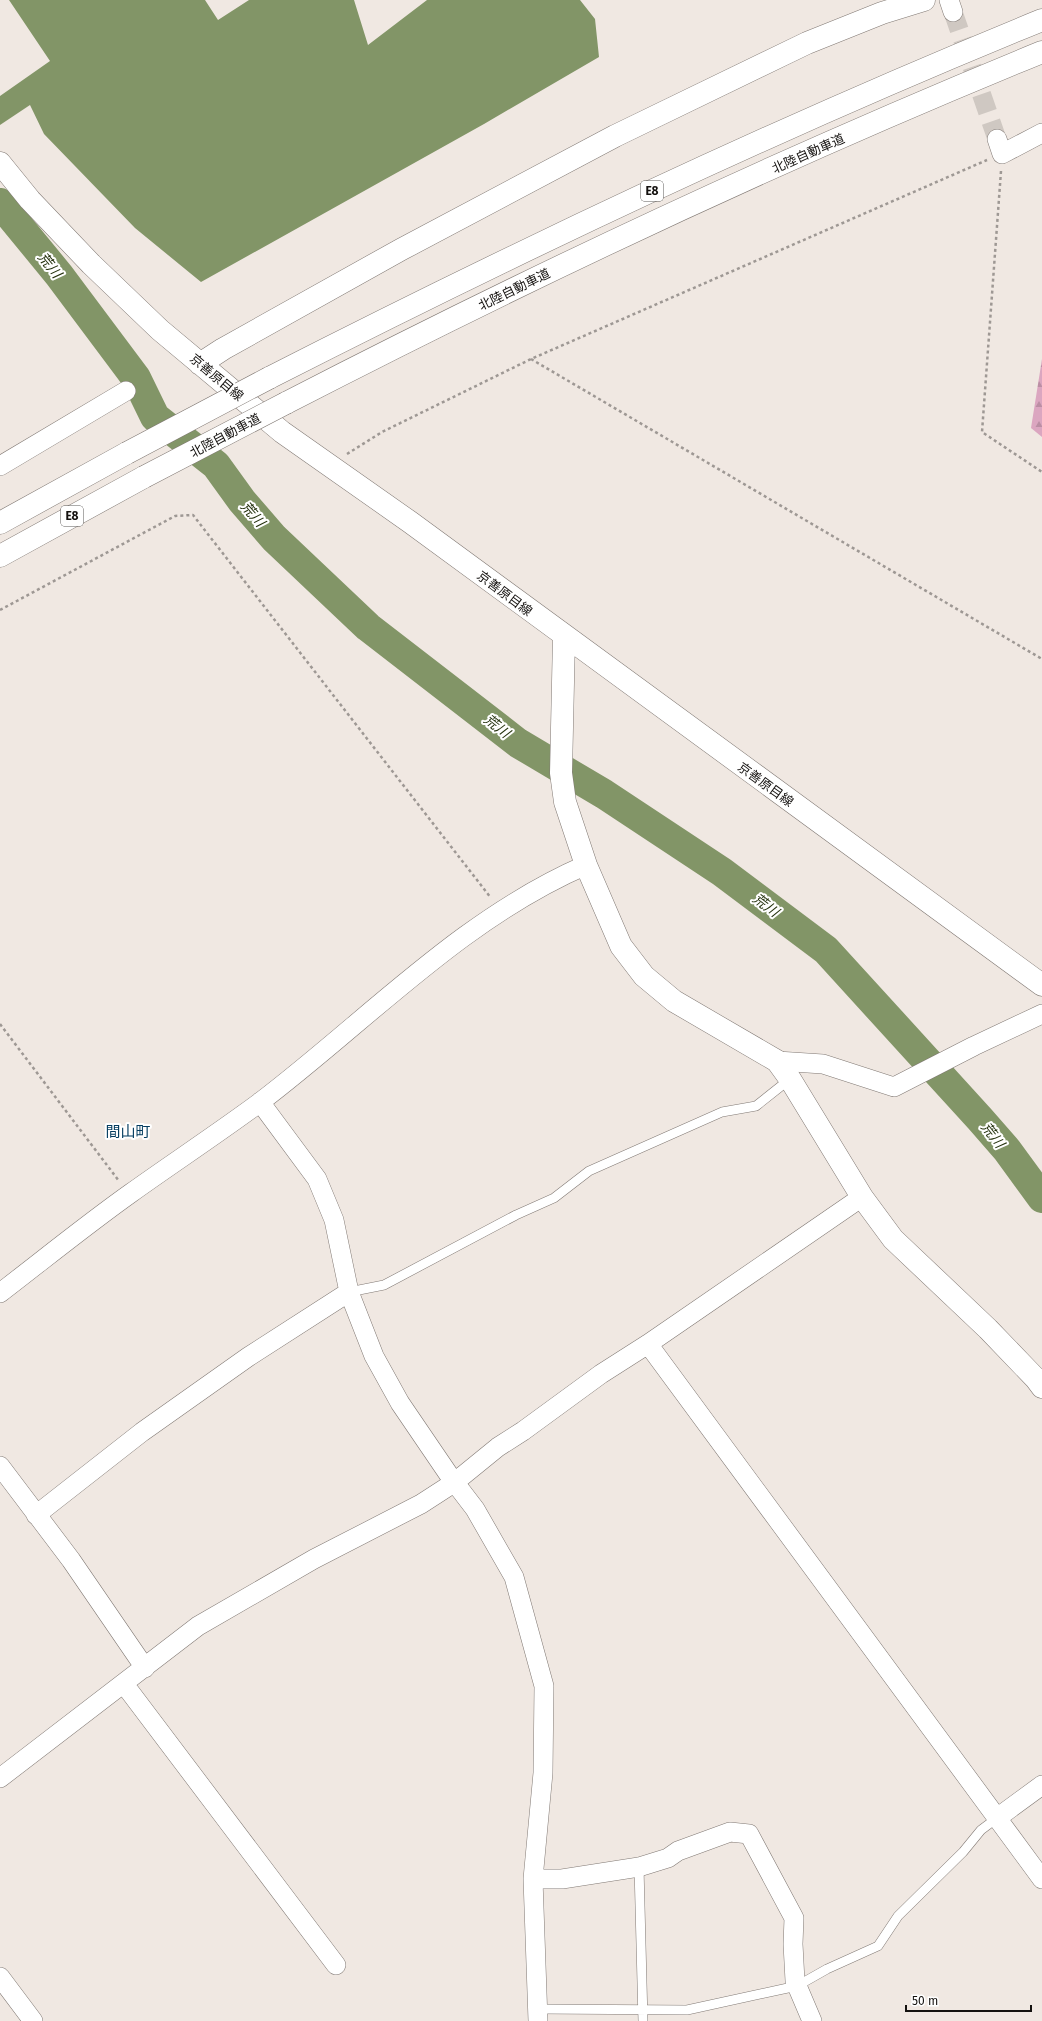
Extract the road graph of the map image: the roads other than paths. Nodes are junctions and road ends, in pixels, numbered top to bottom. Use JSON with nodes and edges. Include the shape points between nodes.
{"nodes":[{"id":1,"x":924,"y":0,"type":"edge"},
{"id":2,"x":1042,"y":20,"type":"edge"},
{"id":3,"x":1042,"y":52,"type":"edge"},
{"id":4,"x":1042,"y":133,"type":"edge"},
{"id":5,"x":999,"y":147,"type":"road end"},
{"id":6,"x":0,"y":163,"type":"edge"},
{"id":7,"x":200,"y":364,"type":"junction"},
{"id":8,"x":126,"y":391,"type":"dead end"},
{"id":9,"x":0,"y":466,"type":"edge"},
{"id":10,"x":0,"y":523,"type":"edge"},
{"id":11,"x":0,"y":556,"type":"edge"},
{"id":12,"x":564,"y":637,"type":"junction"},
{"id":13,"x":586,"y":865,"type":"junction"},
{"id":14,"x":1042,"y":985,"type":"edge"},
{"id":15,"x":1042,"y":1014,"type":"edge"},
{"id":16,"x":777,"y":1061,"type":"junction"},
{"id":17,"x":790,"y":1079,"type":"junction"},
{"id":18,"x":260,"y":1102,"type":"junction"},
{"id":19,"x":862,"y":1197,"type":"junction"},
{"id":20,"x":348,"y":1292,"type":"junction"},
{"id":21,"x":0,"y":1293,"type":"edge"},
{"id":22,"x":648,"y":1344,"type":"junction"},
{"id":23,"x":1042,"y":1387,"type":"edge"},
{"id":24,"x":0,"y":1466,"type":"edge"},
{"id":25,"x":455,"y":1482,"type":"junction"},
{"id":26,"x":36,"y":1515,"type":"junction"},
{"id":27,"x":145,"y":1668,"type":"junction"},
{"id":28,"x":124,"y":1684,"type":"junction"},
{"id":29,"x":0,"y":1778,"type":"edge"},
{"id":30,"x":1042,"y":1785,"type":"edge"},
{"id":31,"x":997,"y":1818,"type":"junction"},
{"id":32,"x":639,"y":1867,"type":"junction"},
{"id":33,"x":1042,"y":1878,"type":"edge"},
{"id":34,"x":533,"y":1879,"type":"junction"},
{"id":35,"x":336,"y":1965,"type":"dead end"},
{"id":36,"x":0,"y":1977,"type":"edge"},
{"id":37,"x":797,"y":1986,"type":"junction"},
{"id":38,"x":643,"y":2010,"type":"junction"},
{"id":39,"x":538,"y":2015,"type":"edge"},
{"id":40,"x":33,"y":2021,"type":"edge"},
{"id":41,"x":643,"y":2021,"type":"edge"},
{"id":42,"x":812,"y":2021,"type":"edge"}],
"edges":[{"from":1,"to":7,"type":"main road","via":[[806,43],[615,136],[402,249]]},
{"from":2,"to":10,"type":"main road","number":"E8","bridge":true,"via":[[842,105],[563,232],[269,378]]},
{"from":3,"to":11,"type":"main road","name":"北陸自動車道","number":"E8","bridge":true,"via":[[714,194],[412,338],[144,477]]},
{"from":4,"to":5,"type":"street"},
{"from":6,"to":7,"type":"main road","name":"京善原目線","via":[[30,200],[91,264]]},
{"from":7,"to":12,"type":"main road","name":"京善原目線","via":[[282,432]]},
{"from":8,"to":9,"type":"street"},
{"from":12,"to":13,"type":"main road","via":[[561,772],[565,802]]},
{"from":12,"to":14,"type":"main road","name":"京善原目線"},
{"from":13,"to":16,"type":"main road","via":[[621,946],[644,976],[674,1001]]},
{"from":13,"to":18,"type":"street","via":[[556,878],[500,911],[408,980]]},
{"from":15,"to":16,"type":"street","via":[[894,1087],[823,1064]]},
{"from":16,"to":17,"type":"main road"},
{"from":17,"to":19,"type":"main road"},
{"from":17,"to":20,"type":"lane","via":[[756,1106],[722,1112],[589,1171],[554,1198],[516,1215],[384,1285]]},
{"from":18,"to":20,"type":"street","via":[[317,1179],[334,1220]]},
{"from":18,"to":21,"type":"street","via":[[129,1194]]},
{"from":19,"to":22,"type":"street"},
{"from":19,"to":23,"type":"main road","via":[[893,1239],[988,1329]]},
{"from":20,"to":25,"type":"street","via":[[374,1356],[400,1403]]},
{"from":20,"to":26,"type":"street","via":[[248,1357],[149,1428]]},
{"from":22,"to":25,"type":"street","via":[[498,1447]]},
{"from":22,"to":31,"type":"street"},
{"from":24,"to":26,"type":"street"},
{"from":25,"to":27,"type":"street","via":[[421,1504],[314,1559],[198,1626]]},
{"from":25,"to":34,"type":"street","via":[[475,1509],[514,1577],[544,1686],[543,1773]]},
{"from":26,"to":27,"type":"street","via":[[75,1566]]},
{"from":27,"to":28,"type":"street"},
{"from":28,"to":29,"type":"street"},
{"from":28,"to":35,"type":"street"},
{"from":30,"to":31,"type":"street"},
{"from":31,"to":33,"type":"street"},
{"from":31,"to":37,"type":"lane","via":[[981,1830],[963,1852],[898,1916],[878,1946],[826,1969]]},
{"from":32,"to":34,"type":"street","via":[[562,1879]]},
{"from":32,"to":37,"type":"street","via":[[668,1858],[678,1851],[730,1832],[749,1834],[794,1918],[793,1944]]},
{"from":32,"to":38,"type":"lane"},
{"from":34,"to":39,"type":"street"},
{"from":36,"to":40,"type":"street"},
{"from":37,"to":38,"type":"lane","via":[[687,2010]]},
{"from":37,"to":42,"type":"street"},
{"from":38,"to":39,"type":"lane"},
{"from":38,"to":41,"type":"lane"}]}
